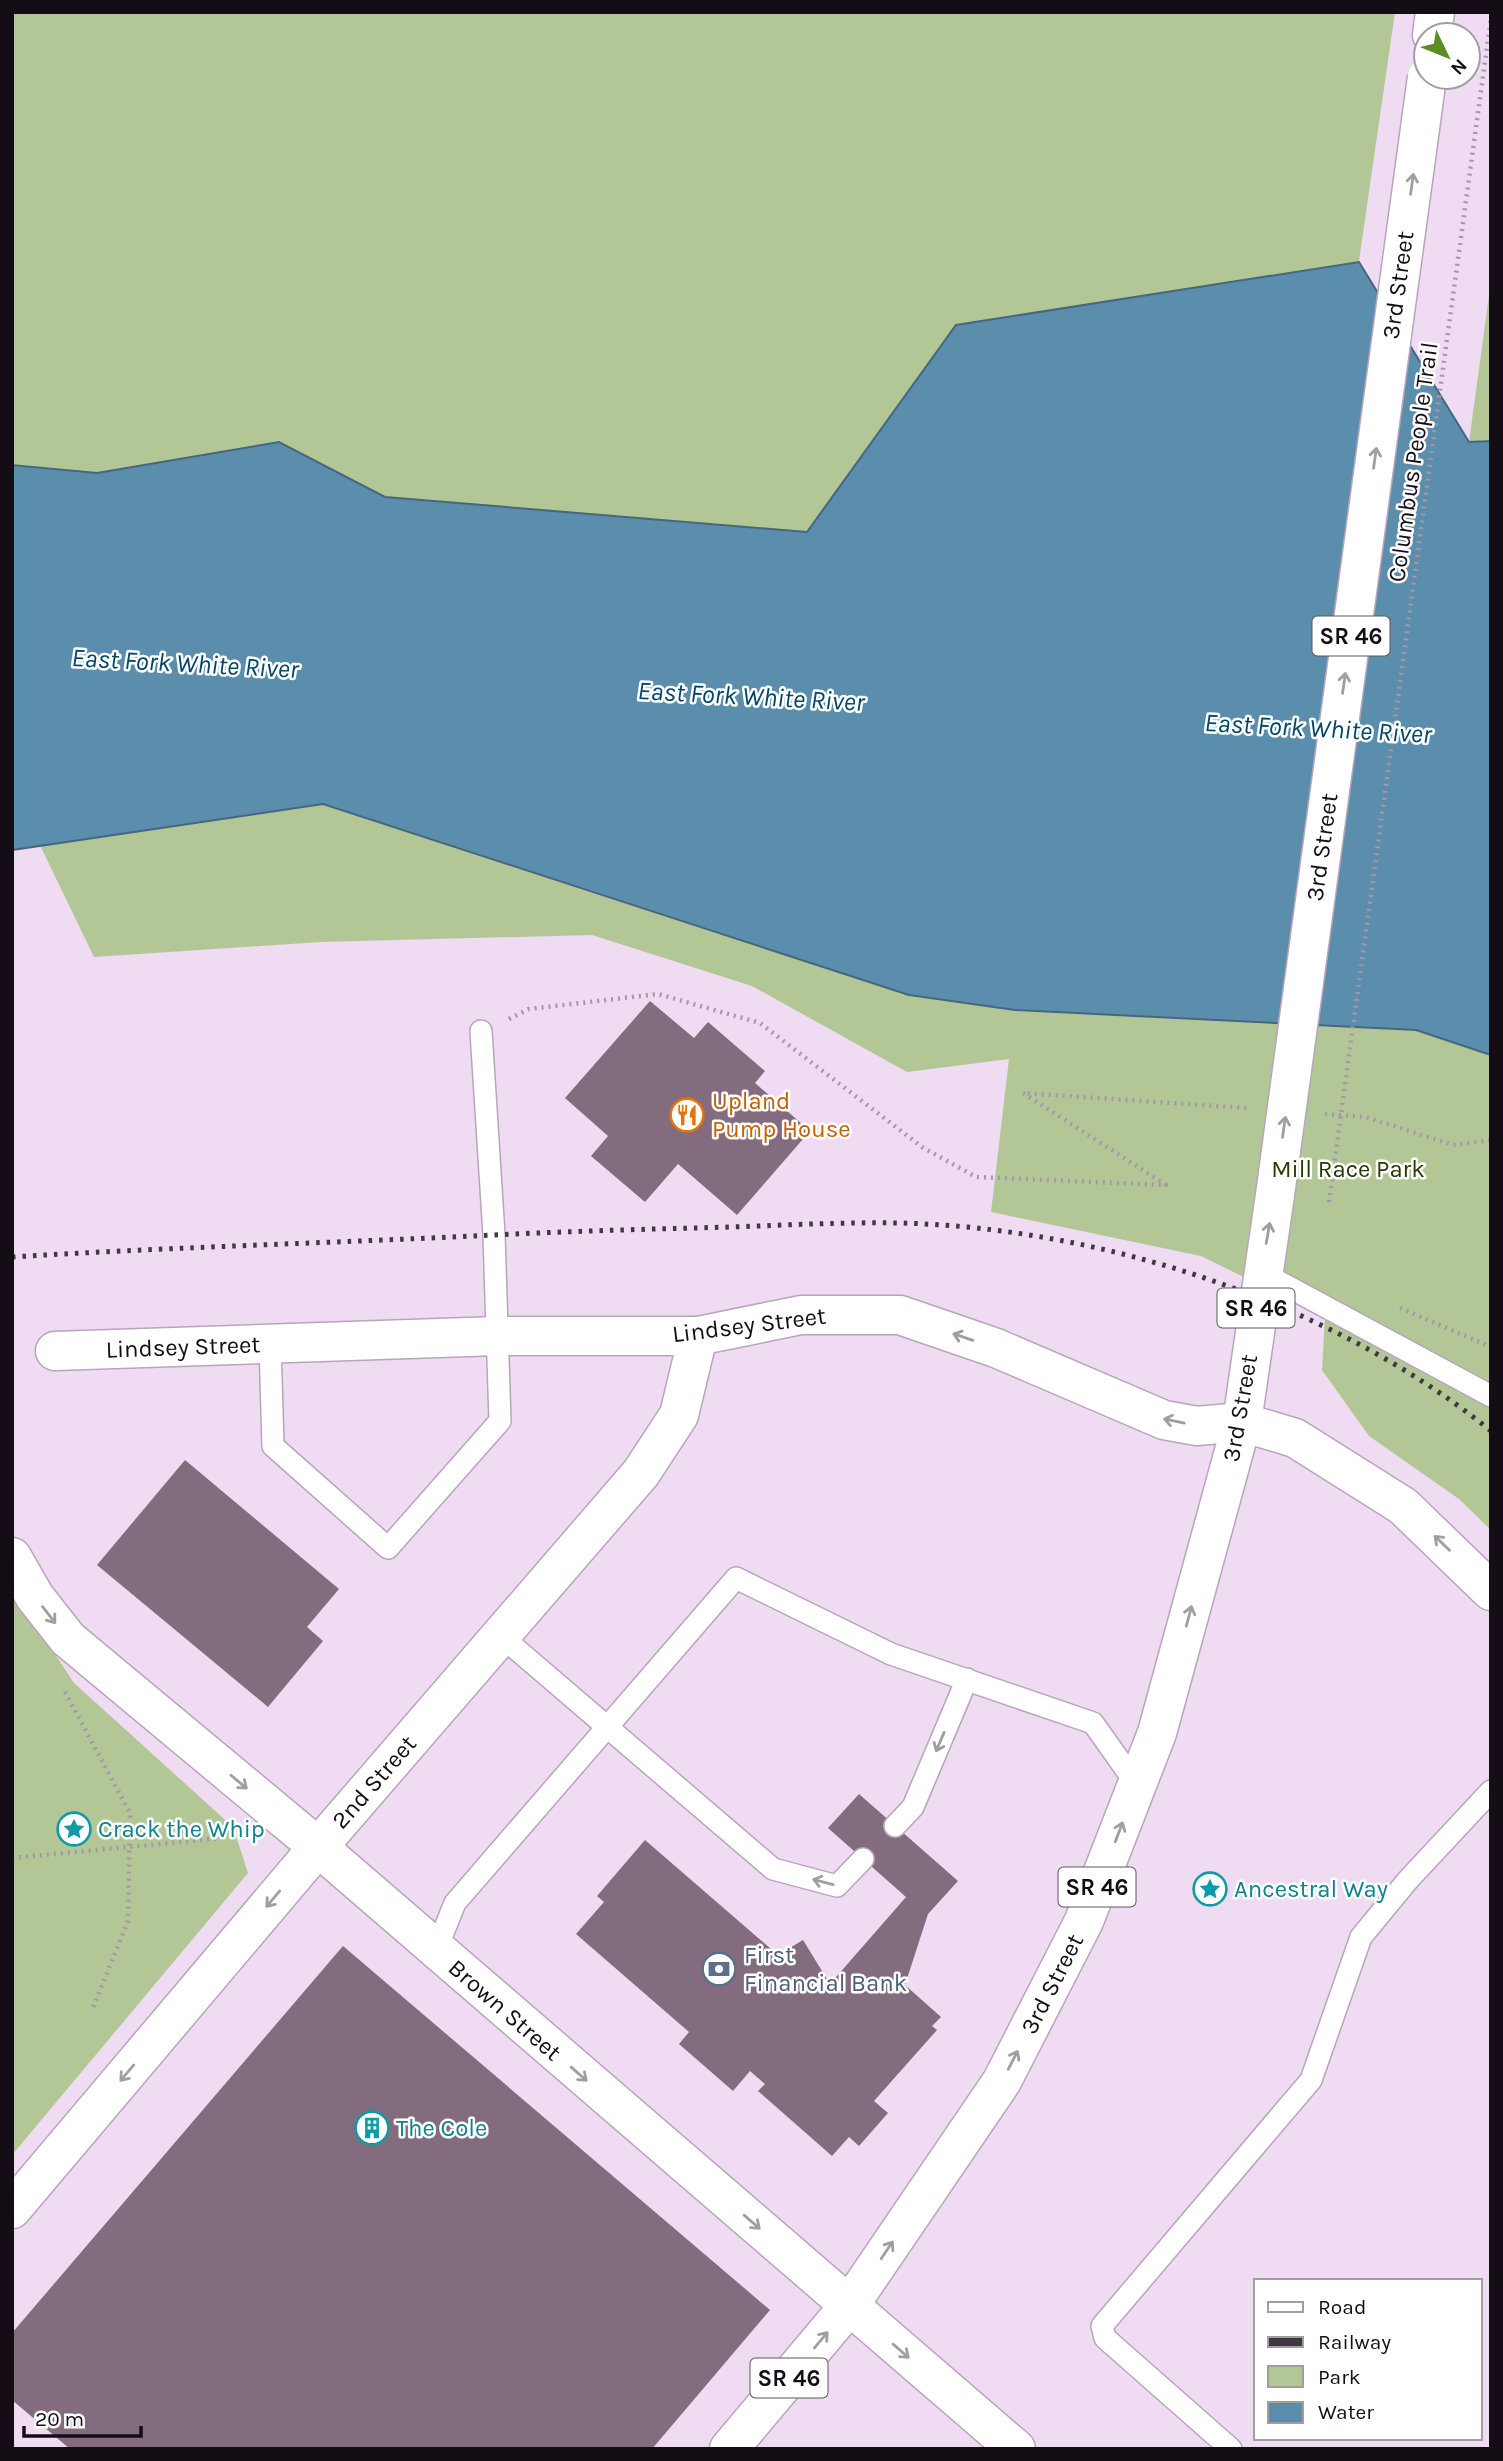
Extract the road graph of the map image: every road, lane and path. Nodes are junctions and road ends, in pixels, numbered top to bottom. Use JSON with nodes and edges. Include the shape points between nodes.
{"nodes":[{"id":1,"x":1491,"y":18,"type":"edge"},
{"id":2,"x":1425,"y":91,"type":"edge"},
{"id":3,"x":481,"y":1031,"type":"joint"},
{"id":4,"x":1257,"y":1109,"type":"dead end"},
{"id":5,"x":1312,"y":1113,"type":"dead end"},
{"id":6,"x":1491,"y":1140,"type":"edge"},
{"id":7,"x":1329,"y":1202,"type":"dead end"},
{"id":8,"x":1261,"y":1272,"type":"junction"},
{"id":9,"x":1390,"y":1304,"type":"dead end"},
{"id":10,"x":498,"y":1336,"type":"junction"},
{"id":11,"x":698,"y":1336,"type":"junction"},
{"id":12,"x":270,"y":1344,"type":"junction"},
{"id":13,"x":1491,"y":1347,"type":"edge"},
{"id":14,"x":55,"y":1351,"type":"dead end"},
{"id":15,"x":1491,"y":1396,"type":"edge"},
{"id":16,"x":1241,"y":1422,"type":"junction"},
{"id":17,"x":12,"y":1557,"type":"edge"},
{"id":18,"x":1491,"y":1591,"type":"edge"},
{"id":19,"x":500,"y":1636,"type":"junction"},
{"id":20,"x":967,"y":1679,"type":"junction"},
{"id":21,"x":65,"y":1692,"type":"dead end"},
{"id":22,"x":606,"y":1727,"type":"junction"},
{"id":23,"x":1137,"y":1785,"type":"junction"},
{"id":24,"x":1491,"y":1791,"type":"edge"},
{"id":25,"x":895,"y":1826,"type":"dead end"},
{"id":26,"x":223,"y":1838,"type":"dead end"},
{"id":27,"x":129,"y":1847,"type":"junction"},
{"id":28,"x":317,"y":1847,"type":"junction"},
{"id":29,"x":12,"y":1858,"type":"edge"},
{"id":30,"x":863,"y":1859,"type":"dead end"},
{"id":31,"x":436,"y":1950,"type":"junction"},
{"id":32,"x":93,"y":2010,"type":"dead end"},
{"id":33,"x":12,"y":2208,"type":"edge"},
{"id":34,"x":849,"y":2306,"type":"junction"},
{"id":35,"x":729,"y":2449,"type":"edge"},
{"id":36,"x":1016,"y":2449,"type":"edge"},
{"id":37,"x":1231,"y":2449,"type":"edge"}],
"edges":[{"from":1,"to":7,"type":"path","name":"Columbus People Trail","bridge":true},
{"from":8,"to":2,"type":"main road","name":"3rd Street","number":"SR 46","one_way":true,"bridge":true},
{"from":3,"to":4,"type":"path","via":[[529,1009],[658,995],[760,1023],[922,1147],[976,1177],[1166,1185],[1023,1093]]},
{"from":3,"to":10,"type":"lane"},
{"from":5,"to":6,"type":"path","via":[[1366,1117],[1453,1145]]},
{"from":8,"to":15,"type":"lane"},
{"from":8,"to":16,"type":"main road","name":"3rd Street","number":"SR 46"},
{"from":9,"to":13,"type":"path"},
{"from":10,"to":11,"type":"main road","name":"Lindsey Street"},
{"from":10,"to":12,"type":"main road","name":"Lindsey Street"},
{"from":10,"to":12,"type":"lane","via":[[500,1421],[388,1548],[273,1446]]},
{"from":16,"to":11,"type":"main road","name":"Lindsey Street","one_way":true,"via":[[1197,1426],[1164,1420],[996,1348],[900,1315],[801,1315]]},
{"from":11,"to":19,"type":"main road","name":"2nd Street","via":[[678,1415],[649,1461]]},
{"from":12,"to":14,"type":"main road","name":"Lindsey Street"},
{"from":18,"to":16,"type":"main road","name":"Lindsey Street","one_way":true,"via":[[1402,1506],[1295,1438]]},
{"from":23,"to":16,"type":"main road","name":"3rd Street","number":"SR 46","one_way":true,"via":[[1157,1733]]},
{"from":17,"to":28,"type":"main road","name":"Brown Street","one_way":true,"via":[[35,1597],[68,1639]]},
{"from":19,"to":22,"type":"lane"},
{"from":19,"to":28,"type":"main road","name":"2nd Street"},
{"from":20,"to":22,"type":"lane","via":[[891,1654],[736,1578]]},
{"from":20,"to":23,"type":"lane","via":[[1093,1723]]},
{"from":20,"to":25,"type":"lane","one_way":true,"via":[[913,1807]]},
{"from":21,"to":27,"type":"path","via":[[130,1813]]},
{"from":30,"to":22,"type":"lane","one_way":true,"via":[[837,1886],[773,1869]]},
{"from":22,"to":31,"type":"lane","via":[[455,1903]]},
{"from":34,"to":23,"type":"main road","name":"3rd Street","number":"SR 46","one_way":true,"via":[[1002,2081],[1084,1921]]},
{"from":24,"to":37,"type":"lane","via":[[1361,1937],[1311,2080],[1102,2326],[1105,2338]]},
{"from":26,"to":27,"type":"path"},
{"from":27,"to":29,"type":"path"},
{"from":27,"to":32,"type":"path","via":[[128,1921]]},
{"from":28,"to":31,"type":"main road","name":"Brown Street"},
{"from":28,"to":33,"type":"main road","name":"2nd Street","one_way":true},
{"from":31,"to":34,"type":"main road","name":"Brown Street","one_way":true},
{"from":35,"to":34,"type":"main road","name":"3rd Street","number":"SR 46","one_way":true},
{"from":34,"to":36,"type":"main road","name":"Brown Street","one_way":true}]}
